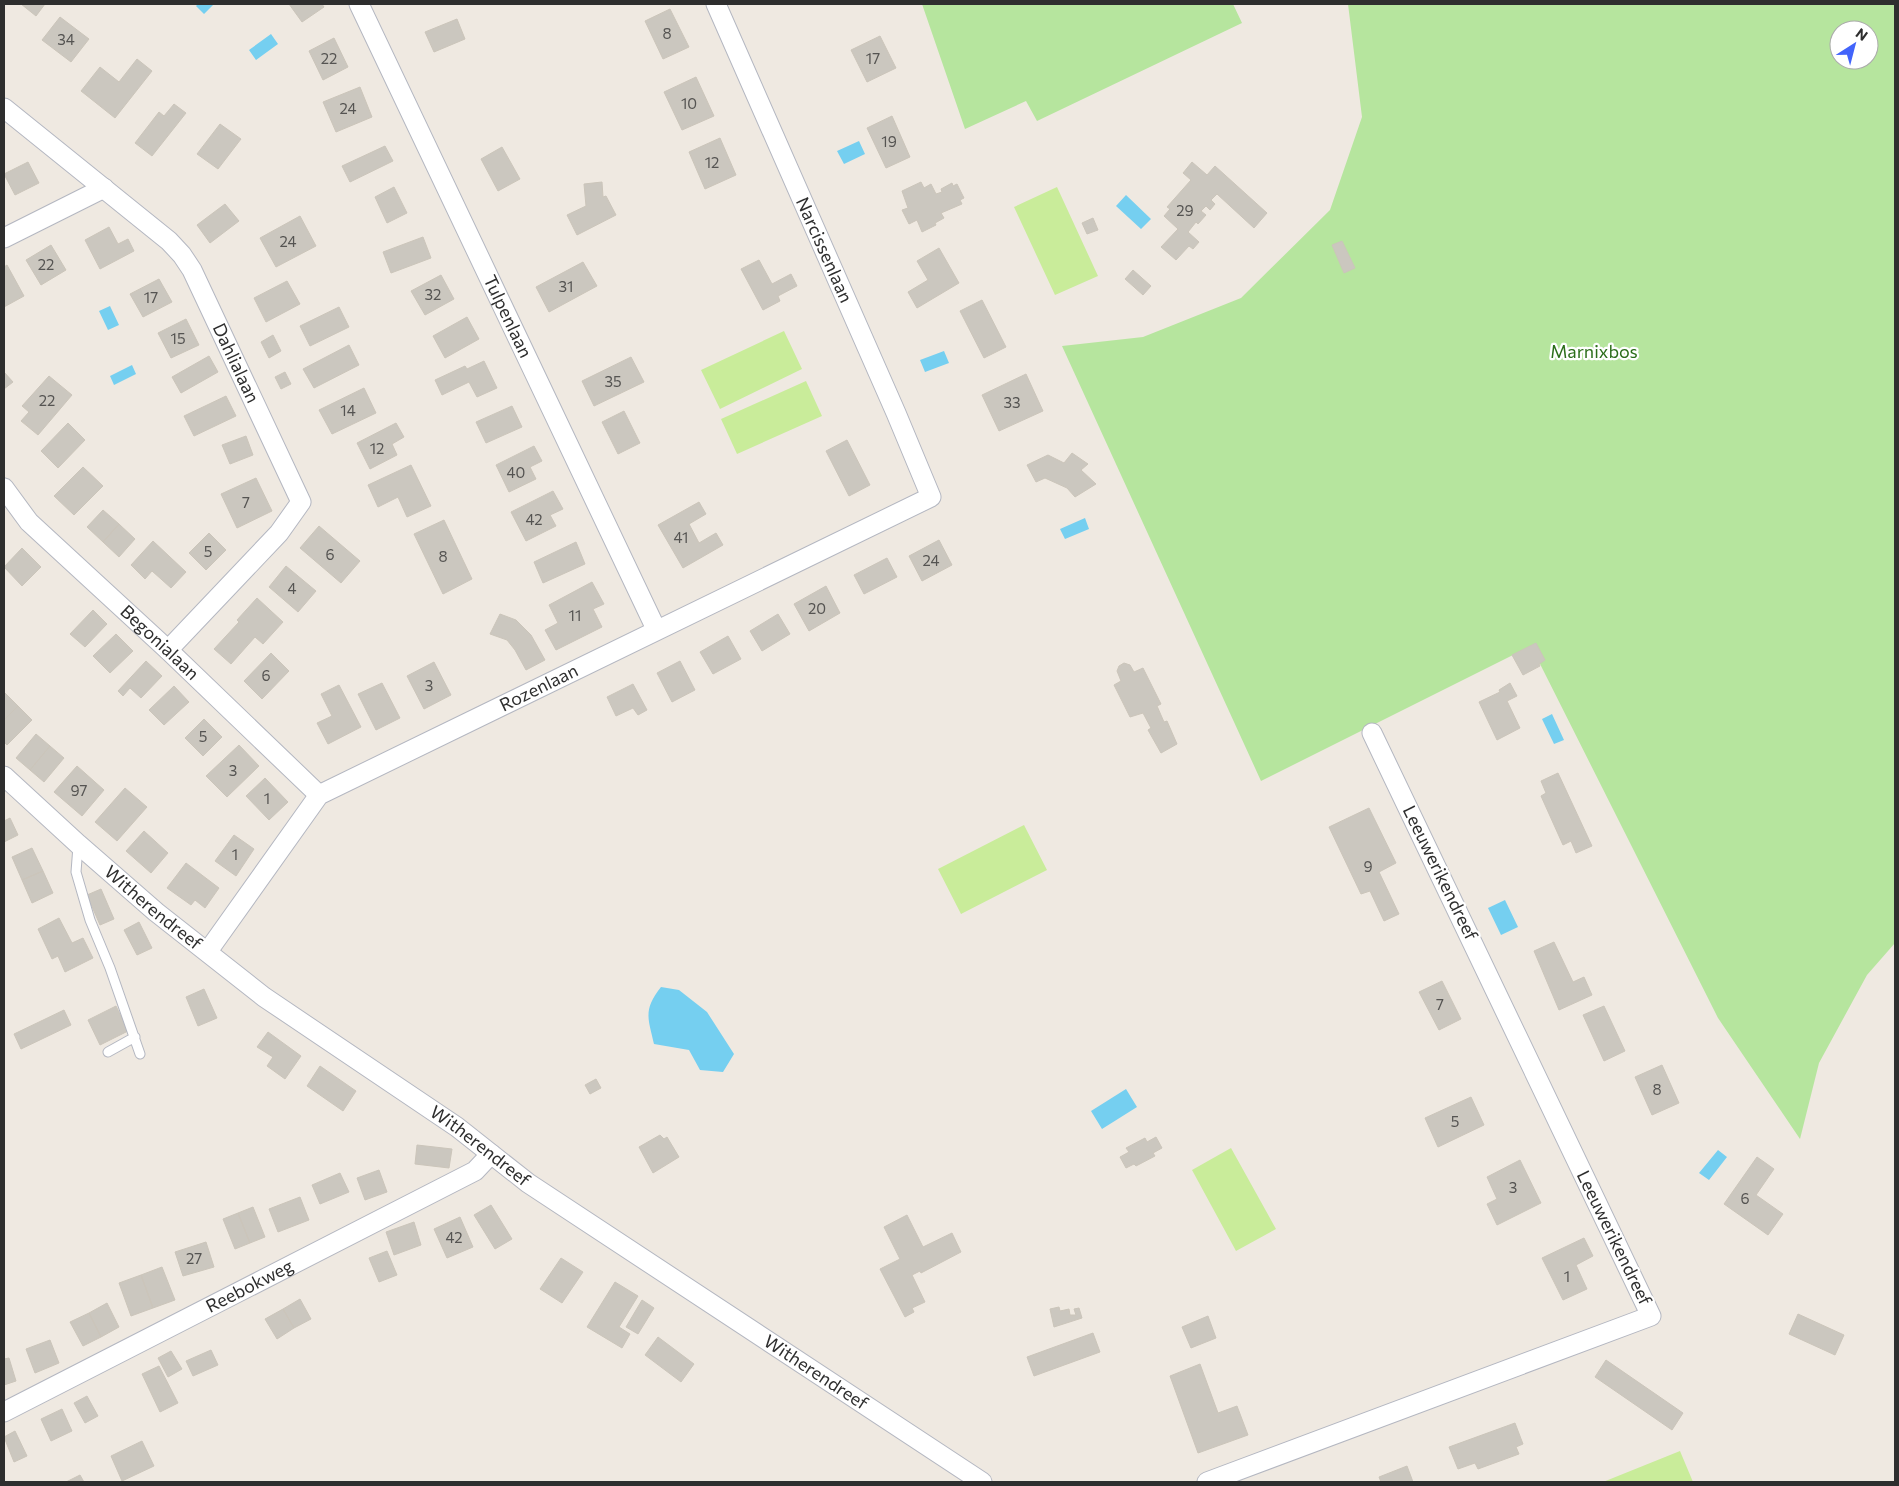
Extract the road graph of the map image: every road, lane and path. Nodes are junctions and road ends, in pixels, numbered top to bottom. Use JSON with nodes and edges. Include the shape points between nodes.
{"nodes":[{"id":1,"x":358,"y":4,"type":"edge"},
{"id":2,"x":716,"y":4,"type":"edge"},
{"id":3,"x":4,"y":108,"type":"edge"},
{"id":4,"x":104,"y":188,"type":"junction"},
{"id":5,"x":4,"y":238,"type":"edge"},
{"id":6,"x":4,"y":488,"type":"edge"},
{"id":7,"x":931,"y":497,"type":"joint"},
{"id":8,"x":656,"y":630,"type":"junction"},
{"id":9,"x":168,"y":650,"type":"junction"},
{"id":10,"x":1372,"y":732,"type":"dead end"},
{"id":11,"x":4,"y":776,"type":"edge"},
{"id":12,"x":319,"y":795,"type":"junction"},
{"id":13,"x":78,"y":844,"type":"junction"},
{"id":14,"x":208,"y":951,"type":"junction"},
{"id":15,"x":135,"y":1038,"type":"junction"},
{"id":16,"x":108,"y":1052,"type":"dead end"},
{"id":17,"x":140,"y":1054,"type":"dead end"},
{"id":18,"x":491,"y":1154,"type":"junction"},
{"id":19,"x":4,"y":1412,"type":"edge"},
{"id":20,"x":982,"y":1482,"type":"edge"},
{"id":21,"x":1207,"y":1482,"type":"edge"}],
"edges":[{"from":1,"to":8,"type":"street","name":"Tulpenlaan"},
{"from":2,"to":7,"type":"street","name":"Narcissenlaan"},
{"from":3,"to":4,"type":"street","name":"Dahlialaan"},
{"from":4,"to":5,"type":"street"},
{"from":4,"to":9,"type":"street","name":"Dahlialaan","via":[[169,241],[192,270],[301,502],[279,533]]},
{"from":6,"to":9,"type":"street","name":"Begonialaan","via":[[29,522]]},
{"from":7,"to":8,"type":"street","name":"Rozenlaan"},
{"from":8,"to":12,"type":"street","name":"Rozenlaan"},
{"from":9,"to":12,"type":"street","name":"Begonialaan"},
{"from":10,"to":21,"type":"street","name":"Leeuwerikendreef","via":[[1651,1316]]},
{"from":11,"to":13,"type":"street","name":"Witherendreef"},
{"from":12,"to":14,"type":"street","name":"Rozenlaan"},
{"from":13,"to":14,"type":"street","name":"Witherendreef","via":[[156,912]]},
{"from":13,"to":15,"type":"lane","via":[[76,872],[90,920]]},
{"from":14,"to":18,"type":"street","name":"Witherendreef","via":[[264,997],[457,1127]]},
{"from":15,"to":16,"type":"lane"},
{"from":15,"to":17,"type":"lane"},
{"from":18,"to":19,"type":"street","name":"Reebokweg","via":[[475,1171]]},
{"from":18,"to":20,"type":"street","name":"Witherendreef","via":[[528,1183]]}]}
